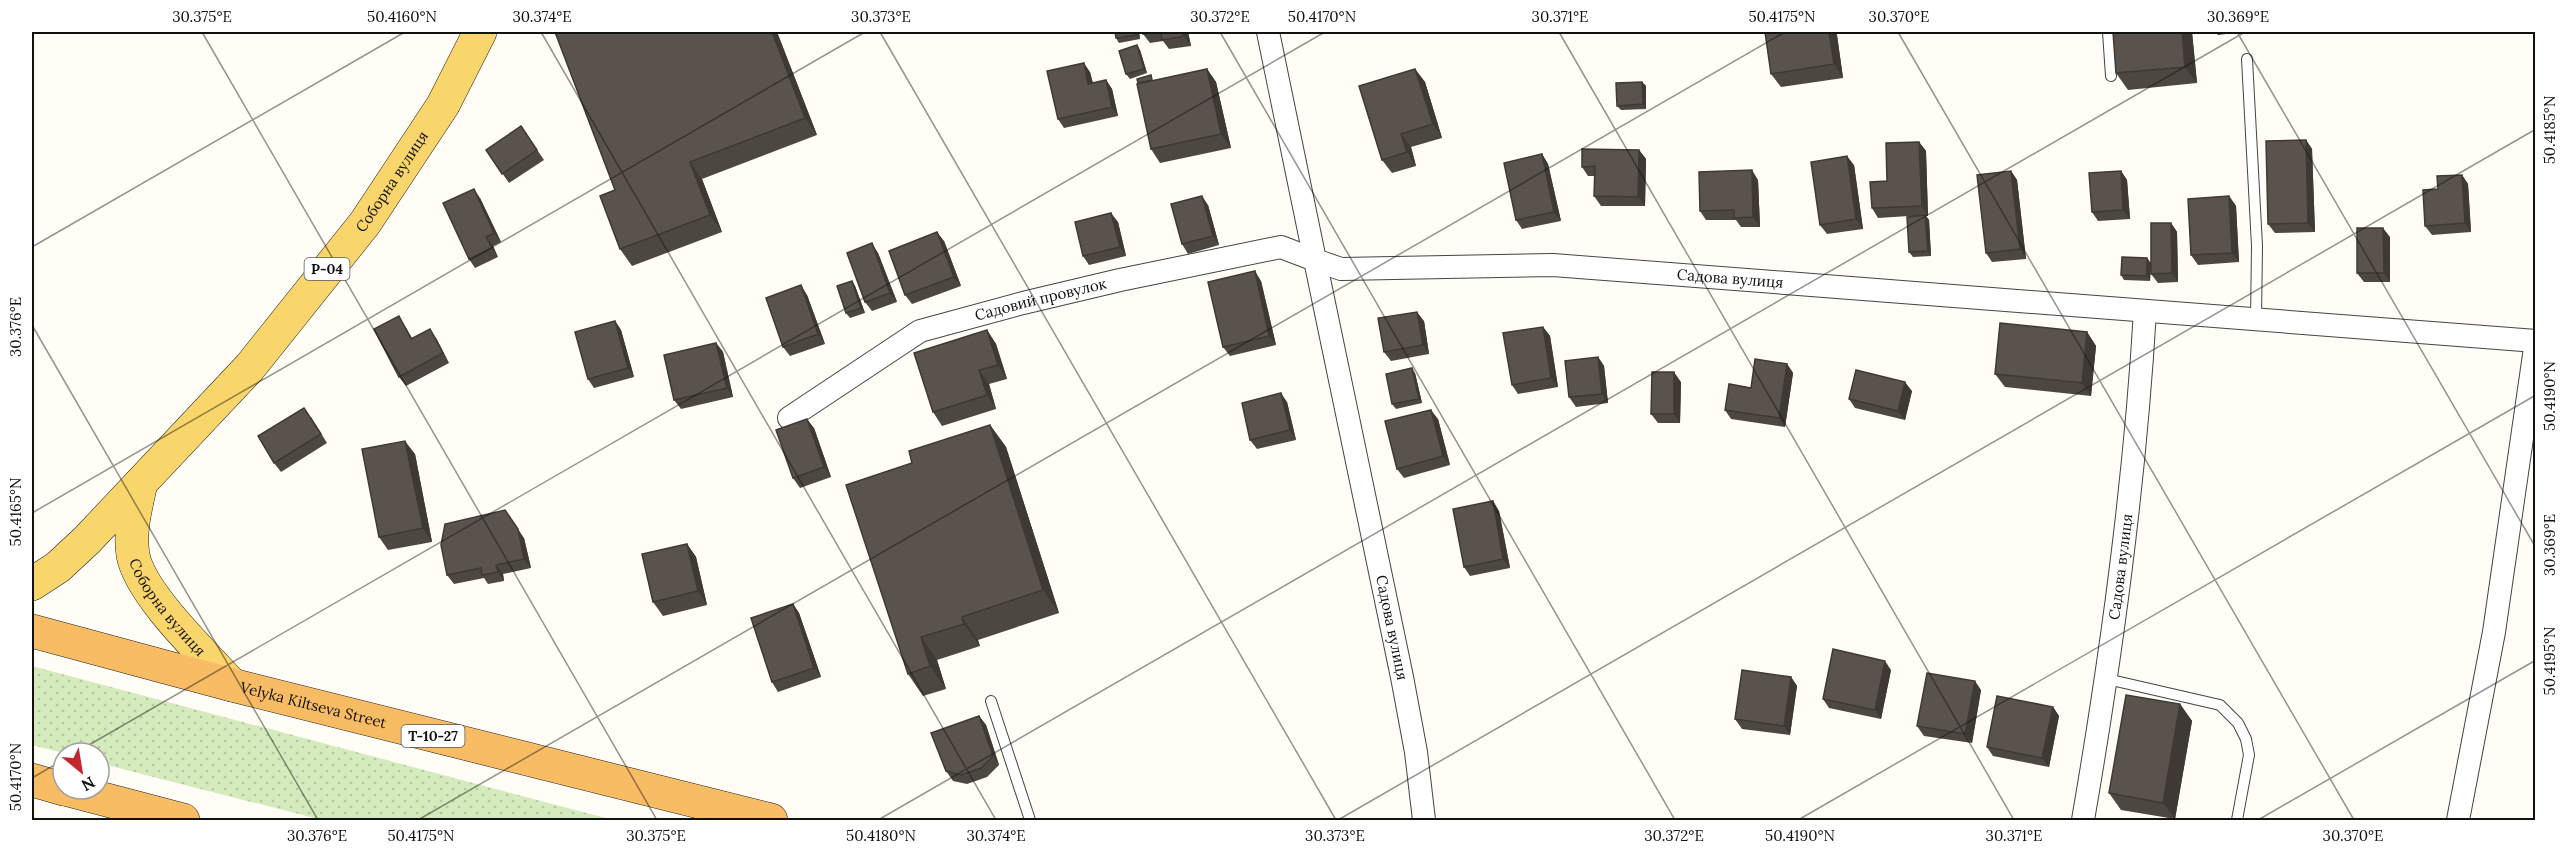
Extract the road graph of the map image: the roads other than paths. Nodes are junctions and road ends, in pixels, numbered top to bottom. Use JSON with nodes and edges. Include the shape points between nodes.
{"nodes":[{"id":1,"x":480,"y":32,"type":"edge"},
{"id":2,"x":1268,"y":32,"type":"edge"},
{"id":3,"x":2109,"y":32,"type":"edge"},
{"id":4,"x":2247,"y":59,"type":"dead end"},
{"id":5,"x":2111,"y":76,"type":"dead end"},
{"id":6,"x":1316,"y":261,"type":"junction"},
{"id":7,"x":2145,"y":311,"type":"junction"},
{"id":8,"x":2256,"y":319,"type":"junction"},
{"id":9,"x":2535,"y":341,"type":"edge"},
{"id":10,"x":789,"y":418,"type":"dead end"},
{"id":11,"x":141,"y":483,"type":"junction"},
{"id":12,"x":32,"y":584,"type":"edge"},
{"id":13,"x":32,"y":631,"type":"edge"},
{"id":14,"x":2107,"y":679,"type":"junction"},
{"id":15,"x":232,"y":686,"type":"junction"},
{"id":16,"x":991,"y":701,"type":"dead end"},
{"id":17,"x":32,"y":780,"type":"edge"},
{"id":18,"x":51,"y":785,"type":"edge"},
{"id":19,"x":110,"y":801,"type":"edge"},
{"id":20,"x":183,"y":820,"type":"edge"},
{"id":21,"x":771,"y":820,"type":"edge"},
{"id":22,"x":1030,"y":820,"type":"edge"},
{"id":23,"x":1424,"y":820,"type":"edge"},
{"id":24,"x":2083,"y":820,"type":"edge"},
{"id":25,"x":2237,"y":820,"type":"edge"},
{"id":26,"x":2458,"y":820,"type":"edge"}],
"edges":[{"from":1,"to":11,"type":"main road","name":"Соборна вулиця","number":"Р-04","via":[[443,105],[365,222],[249,367]]},
{"from":2,"to":6,"type":"street","name":"Садова вулиця"},
{"from":3,"to":5,"type":"lane"},
{"from":4,"to":8,"type":"lane","via":[[2257,246]]},
{"from":6,"to":7,"type":"street","name":"Садова вулиця","via":[[1341,269],[1553,265]]},
{"from":6,"to":10,"type":"street","name":"Садовий провулок","via":[[1281,247],[1055,295],[920,331]]},
{"from":6,"to":23,"type":"street","name":"Садова вулиця","via":[[1402,677]]},
{"from":7,"to":8,"type":"street","name":"Садова вулиця"},
{"from":7,"to":14,"type":"street","name":"Садова вулиця","via":[[2139,415]]},
{"from":8,"to":9,"type":"street","name":"Садова вулиця"},
{"from":9,"to":26,"type":"street","name":"Садова вулиця","via":[[2494,632]]},
{"from":11,"to":12,"type":"main road","name":"Соборна вулиця","number":"Р-04","via":[[58,567]]},
{"from":11,"to":15,"type":"main road","name":"Соборна вулиця","via":[[133,520],[133,556],[145,586]]},
{"from":13,"to":15,"type":"highway","name":"Velyka Kiltseva Street","number":"Т-10-27"},
{"from":14,"to":24,"type":"street","name":"Садова вулиця"},
{"from":14,"to":25,"type":"lane","via":[[2220,705],[2238,723],[2249,755]]},
{"from":15,"to":21,"type":"highway","name":"Velyka Kiltseva Street","number":"Т-10-27"},
{"from":16,"to":22,"type":"lane"},
{"from":17,"to":18,"type":"highway"},
{"from":19,"to":20,"type":"highway"}]}
